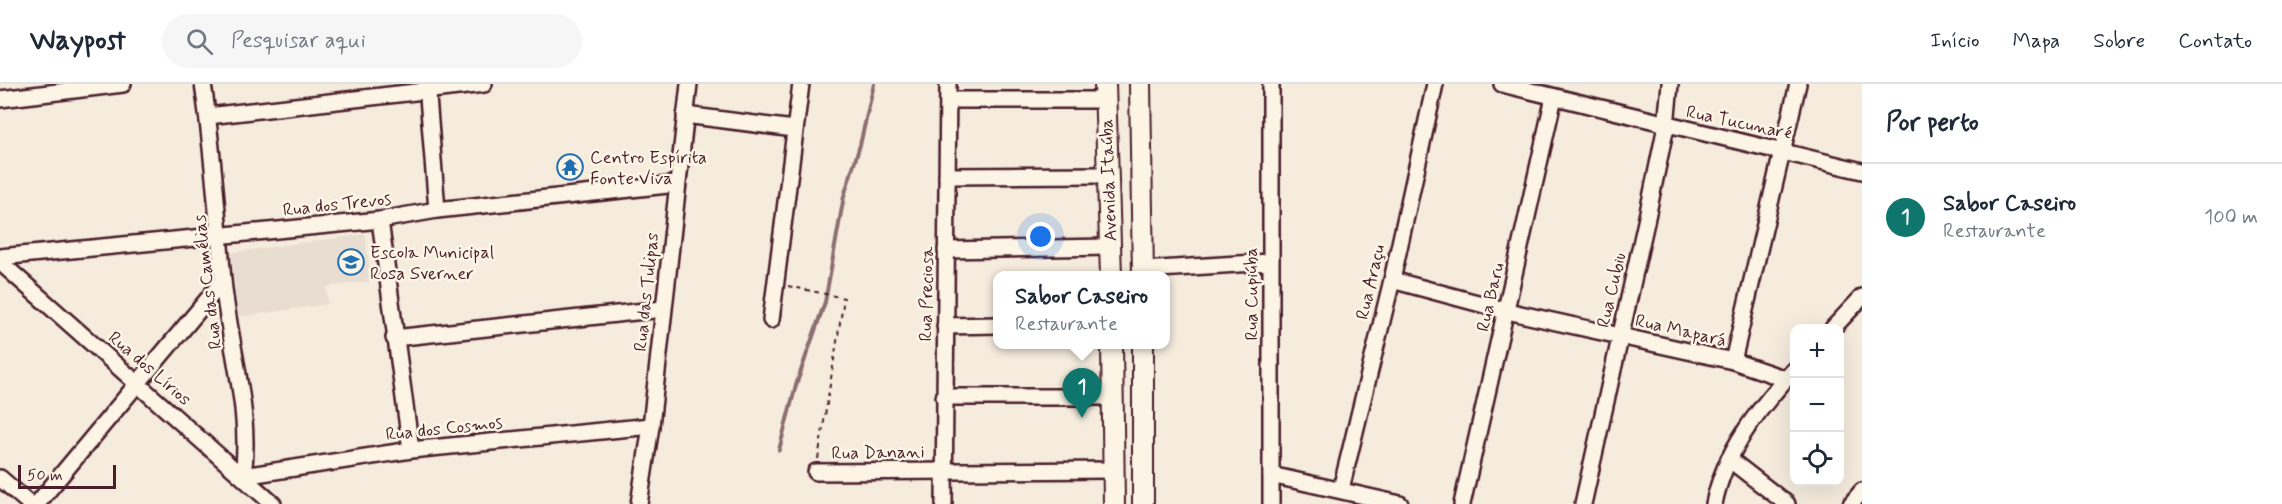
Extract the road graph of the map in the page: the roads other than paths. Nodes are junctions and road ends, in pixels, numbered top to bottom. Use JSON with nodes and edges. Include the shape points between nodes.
{"nodes":[{"id":1,"x":123,"y":84,"type":"edge"},
{"id":2,"x":203,"y":84,"type":"edge"},
{"id":3,"x":484,"y":84,"type":"edge"},
{"id":4,"x":689,"y":84,"type":"edge"},
{"id":5,"x":801,"y":84,"type":"edge"},
{"id":6,"x":948,"y":84,"type":"edge"},
{"id":7,"x":1140,"y":84,"type":"edge"},
{"id":8,"x":1272,"y":84,"type":"edge"},
{"id":9,"x":1435,"y":84,"type":"edge"},
{"id":10,"x":1502,"y":84,"type":"edge"},
{"id":11,"x":1670,"y":84,"type":"edge"},
{"id":12,"x":1798,"y":84,"type":"edge"},
{"id":13,"x":427,"y":87,"type":"edge"},
{"id":14,"x":1105,"y":92,"type":"edge"},
{"id":15,"x":1554,"y":97,"type":"junction"},
{"id":16,"x":0,"y":99,"type":"edge"},
{"id":17,"x":948,"y":100,"type":"junction"},
{"id":18,"x":685,"y":115,"type":"junction"},
{"id":19,"x":208,"y":116,"type":"junction"},
{"id":20,"x":1666,"y":126,"type":"junction"},
{"id":21,"x":794,"y":129,"type":"junction"},
{"id":22,"x":1784,"y":151,"type":"junction"},
{"id":23,"x":1862,"y":171,"type":"edge"},
{"id":24,"x":1106,"y":175,"type":"junction"},
{"id":25,"x":946,"y":176,"type":"junction"},
{"id":26,"x":677,"y":184,"type":"junction"},
{"id":27,"x":437,"y":210,"type":"junction"},
{"id":28,"x":380,"y":220,"type":"junction"},
{"id":29,"x":220,"y":234,"type":"junction"},
{"id":30,"x":1110,"y":248,"type":"junction"},
{"id":31,"x":946,"y":250,"type":"junction"},
{"id":32,"x":0,"y":257,"type":"edge"},
{"id":33,"x":0,"y":262,"type":"edge"},
{"id":34,"x":1270,"y":262,"type":"junction"},
{"id":35,"x":1111,"y":271,"type":"edge"},
{"id":36,"x":1143,"y":271,"type":"edge"},
{"id":37,"x":1166,"y":271,"type":"edge"},
{"id":38,"x":1392,"y":280,"type":"junction"},
{"id":39,"x":223,"y":281,"type":"junction"},
{"id":40,"x":1862,"y":297,"type":"edge"},
{"id":41,"x":663,"y":309,"type":"junction"},
{"id":42,"x":1507,"y":311,"type":"junction"},
{"id":43,"x":771,"y":320,"type":"dead end"},
{"id":44,"x":1837,"y":324,"type":"edge"},
{"id":45,"x":993,"y":325,"type":"edge"},
{"id":46,"x":945,"y":326,"type":"junction"},
{"id":47,"x":1620,"y":336,"type":"junction"},
{"id":48,"x":394,"y":338,"type":"junction"},
{"id":49,"x":1112,"y":349,"type":"edge"},
{"id":50,"x":1143,"y":349,"type":"edge"},
{"id":51,"x":1733,"y":361,"type":"junction"},
{"id":52,"x":1790,"y":374,"type":"edge"},
{"id":53,"x":137,"y":383,"type":"junction"},
{"id":54,"x":944,"y":397,"type":"junction"},
{"id":55,"x":1113,"y":397,"type":"junction"},
{"id":56,"x":651,"y":426,"type":"junction"},
{"id":57,"x":411,"y":450,"type":"junction"},
{"id":58,"x":1729,"y":459,"type":"junction"},
{"id":59,"x":944,"y":470,"type":"junction"},
{"id":60,"x":1114,"y":470,"type":"junction"},
{"id":61,"x":816,"y":472,"type":"road end"},
{"id":62,"x":1271,"y":475,"type":"junction"},
{"id":63,"x":243,"y":476,"type":"junction"},
{"id":64,"x":0,"y":478,"type":"edge"},
{"id":65,"x":1341,"y":489,"type":"junction"},
{"id":66,"x":1862,"y":491,"type":"edge"},
{"id":67,"x":30,"y":504,"type":"edge"},
{"id":68,"x":37,"y":504,"type":"edge"},
{"id":69,"x":273,"y":504,"type":"edge"},
{"id":70,"x":639,"y":504,"type":"edge"},
{"id":71,"x":944,"y":504,"type":"edge"},
{"id":72,"x":1114,"y":504,"type":"edge"},
{"id":73,"x":1143,"y":504,"type":"edge"},
{"id":74,"x":1270,"y":504,"type":"edge"},
{"id":75,"x":1400,"y":504,"type":"edge"},
{"id":76,"x":1461,"y":504,"type":"edge"},
{"id":77,"x":1583,"y":504,"type":"edge"},
{"id":78,"x":1714,"y":504,"type":"edge"},
{"id":79,"x":1787,"y":504,"type":"edge"},
{"id":80,"x":1851,"y":504,"type":"edge"}],
"edges":[{"from":1,"to":16,"type":"street"},
{"from":2,"to":19,"type":"street","name":"Rua das Camélias"},
{"from":3,"to":13,"type":"street"},
{"from":4,"to":18,"type":"street","name":"Rua das Tulipas"},
{"from":5,"to":21,"type":"street"},
{"from":6,"to":17,"type":"street","name":"Rua Preciosa"},
{"from":7,"to":36,"type":"street","name":"Avenida Itaúba"},
{"from":8,"to":34,"type":"street","name":"Rua Cupiúba"},
{"from":9,"to":38,"type":"street","name":"Rua Araçu"},
{"from":10,"to":15,"type":"street","name":"Rua Tucunaré"},
{"from":11,"to":20,"type":"street","name":"Rua Cubiu"},
{"from":12,"to":22,"type":"street"},
{"from":13,"to":19,"type":"street"},
{"from":13,"to":27,"type":"street"},
{"from":14,"to":17,"type":"street"},
{"from":14,"to":24,"type":"street","name":"Avenida Itaúba"},
{"from":15,"to":20,"type":"street","name":"Rua Tucunaré"},
{"from":15,"to":42,"type":"street","name":"Rua Baru"},
{"from":17,"to":25,"type":"street","name":"Rua Preciosa"},
{"from":18,"to":21,"type":"street"},
{"from":18,"to":26,"type":"street","name":"Rua das Tulipas"},
{"from":19,"to":29,"type":"street","name":"Rua das Camélias"},
{"from":20,"to":22,"type":"street","name":"Rua Tucunaré"},
{"from":20,"to":47,"type":"street","name":"Rua Cubiu"},
{"from":21,"to":43,"type":"street"},
{"from":22,"to":23,"type":"street","name":"Rua Tucunaré"},
{"from":22,"to":51,"type":"street"},
{"from":24,"to":25,"type":"street"},
{"from":24,"to":30,"type":"street","name":"Avenida Itaúba"},
{"from":25,"to":31,"type":"street","name":"Rua Preciosa"},
{"from":26,"to":27,"type":"street","name":"Rua dos Trevos"},
{"from":26,"to":41,"type":"street","name":"Rua das Tulipas"},
{"from":27,"to":28,"type":"street","name":"Rua dos Trevos"},
{"from":28,"to":29,"type":"street","name":"Rua dos Trevos"},
{"from":28,"to":48,"type":"street"},
{"from":29,"to":32,"type":"street","name":"Rua dos Trevos"},
{"from":29,"to":39,"type":"street","name":"Rua das Camélias"},
{"from":30,"to":31,"type":"street"},
{"from":30,"to":35,"type":"street","name":"Avenida Itaúba"},
{"from":31,"to":46,"type":"street","name":"Rua Preciosa"},
{"from":33,"to":53,"type":"street","name":"Rua dos Lírios"},
{"from":34,"to":37,"type":"street"},
{"from":34,"to":62,"type":"street","name":"Rua Cupiúba"},
{"from":38,"to":42,"type":"street","name":"Rua Mapará"},
{"from":38,"to":65,"type":"street","name":"Rua Araçu"},
{"from":39,"to":53,"type":"street"},
{"from":39,"to":63,"type":"street","name":"Rua das Camélias","via":[[244,423]]},
{"from":40,"to":44,"type":"street"},
{"from":41,"to":48,"type":"street"},
{"from":41,"to":56,"type":"street","name":"Rua das Tulipas"},
{"from":42,"to":47,"type":"street","name":"Rua Mapará"},
{"from":42,"to":76,"type":"street","name":"Rua Baru"},
{"from":45,"to":46,"type":"street"},
{"from":46,"to":54,"type":"street","name":"Rua Preciosa"},
{"from":47,"to":51,"type":"street","name":"Rua Mapará"},
{"from":47,"to":77,"type":"street","name":"Rua Cubiu"},
{"from":48,"to":57,"type":"street"},
{"from":49,"to":55,"type":"street"},
{"from":50,"to":73,"type":"street"},
{"from":51,"to":52,"type":"street","name":"Rua Mapará"},
{"from":52,"to":58,"type":"street","via":[[1740,438]]},
{"from":53,"to":63,"type":"street","name":"Rua dos Lírios"},
{"from":53,"to":68,"type":"street"},
{"from":54,"to":55,"type":"street"},
{"from":54,"to":59,"type":"street","name":"Rua Preciosa"},
{"from":55,"to":60,"type":"street"},
{"from":56,"to":57,"type":"street","name":"Rua dos Cosmos"},
{"from":56,"to":70,"type":"street","name":"Rua das Tulipas"},
{"from":57,"to":63,"type":"street","name":"Rua dos Cosmos"},
{"from":58,"to":78,"type":"street"},
{"from":58,"to":79,"type":"street"},
{"from":59,"to":60,"type":"street","name":"Rua Danani"},
{"from":59,"to":61,"type":"street","name":"Rua Danani"},
{"from":59,"to":71,"type":"street","name":"Rua Preciosa"},
{"from":60,"to":72,"type":"street"},
{"from":62,"to":65,"type":"street"},
{"from":62,"to":74,"type":"street","name":"Rua Cupiúba"},
{"from":63,"to":69,"type":"street","name":"Rua dos Lírios"},
{"from":64,"to":67,"type":"street"},
{"from":65,"to":75,"type":"street"},
{"from":66,"to":80,"type":"street"}]}
